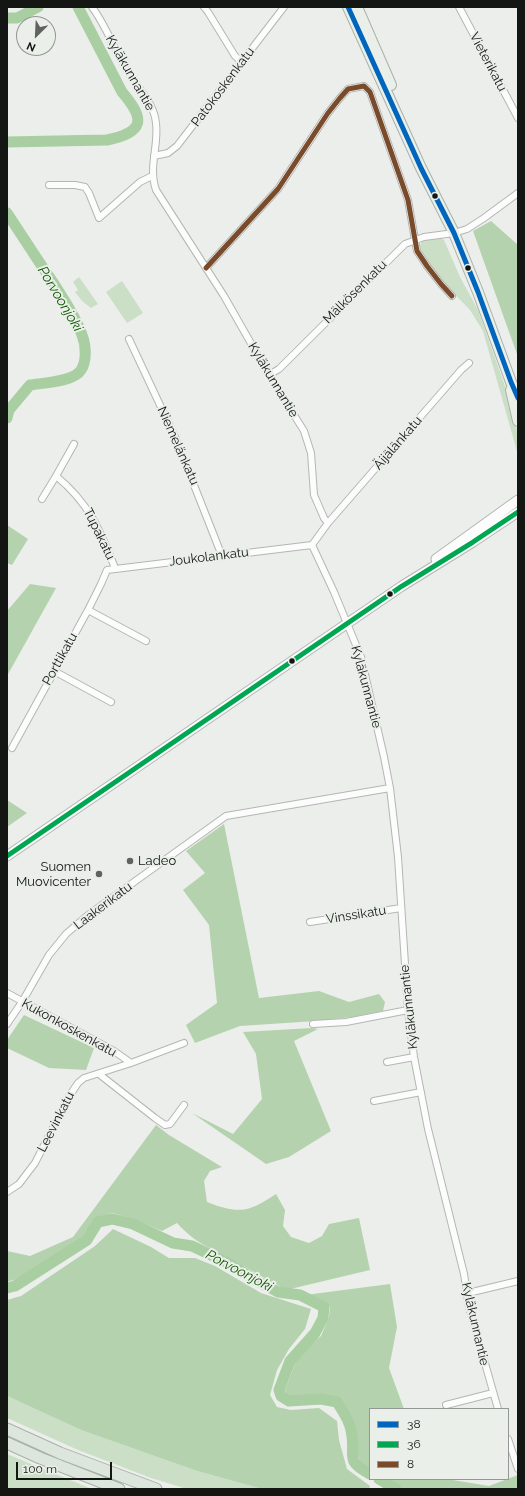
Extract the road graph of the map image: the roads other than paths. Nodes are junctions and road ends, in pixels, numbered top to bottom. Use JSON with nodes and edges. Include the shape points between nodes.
{"nodes":[{"id":1,"x":92,"y":7,"type":"edge"},
{"id":2,"x":204,"y":7,"type":"edge"},
{"id":3,"x":284,"y":7,"type":"edge"},
{"id":4,"x":348,"y":7,"type":"edge"},
{"id":5,"x":357,"y":7,"type":"edge"},
{"id":6,"x":459,"y":7,"type":"edge"},
{"id":7,"x":242,"y":62,"type":"junction"},
{"id":8,"x":518,"y":118,"type":"edge"},
{"id":9,"x":154,"y":156,"type":"junction"},
{"id":10,"x":152,"y":176,"type":"junction"},
{"id":11,"x":49,"y":185,"type":"dead end"},
{"id":12,"x":518,"y":193,"type":"edge"},
{"id":13,"x":453,"y":231,"type":"junction"},
{"id":14,"x":414,"y":241,"type":"junction"},
{"id":15,"x":206,"y":268,"type":"junction"},
{"id":16,"x":452,"y":296,"type":"dead end"},
{"id":17,"x":129,"y":339,"type":"dead end"},
{"id":18,"x":469,"y":363,"type":"dead end"},
{"id":19,"x":269,"y":375,"type":"junction"},
{"id":20,"x":511,"y":382,"type":"junction"},
{"id":21,"x":518,"y":398,"type":"edge"},
{"id":22,"x":518,"y":420,"type":"edge"},
{"id":23,"x":74,"y":444,"type":"dead end"},
{"id":24,"x":56,"y":476,"type":"junction"},
{"id":25,"x":42,"y":500,"type":"dead end"},
{"id":26,"x":518,"y":500,"type":"edge"},
{"id":27,"x":518,"y":512,"type":"edge"},
{"id":28,"x":328,"y":523,"type":"junction"},
{"id":29,"x":312,"y":545,"type":"junction"},
{"id":30,"x":222,"y":556,"type":"junction"},
{"id":31,"x":115,"y":568,"type":"junction"},
{"id":32,"x":107,"y":570,"type":"joint"},
{"id":33,"x":402,"y":586,"type":"junction"},
{"id":34,"x":88,"y":610,"type":"junction"},
{"id":35,"x":347,"y":623,"type":"junction"},
{"id":36,"x":146,"y":641,"type":"dead end"},
{"id":37,"x":54,"y":672,"type":"junction"},
{"id":38,"x":111,"y":702,"type":"dead end"},
{"id":39,"x":12,"y":748,"type":"dead end"},
{"id":40,"x":390,"y":788,"type":"junction"},
{"id":41,"x":7,"y":856,"type":"edge"},
{"id":42,"x":401,"y":908,"type":"junction"},
{"id":43,"x":310,"y":922,"type":"dead end"},
{"id":44,"x":7,"y":993,"type":"edge"},
{"id":45,"x":22,"y":1002,"type":"junction"},
{"id":46,"x":408,"y":1010,"type":"junction"},
{"id":47,"x":7,"y":1024,"type":"edge"},
{"id":48,"x":314,"y":1024,"type":"dead end"},
{"id":49,"x":184,"y":1043,"type":"dead end"},
{"id":50,"x":414,"y":1057,"type":"junction"},
{"id":51,"x":387,"y":1062,"type":"dead end"},
{"id":52,"x":131,"y":1063,"type":"junction"},
{"id":53,"x":99,"y":1074,"type":"junction"},
{"id":54,"x":421,"y":1092,"type":"junction"},
{"id":55,"x":374,"y":1101,"type":"dead end"},
{"id":56,"x":184,"y":1105,"type":"dead end"},
{"id":57,"x":7,"y":1192,"type":"edge"},
{"id":58,"x":518,"y":1281,"type":"edge"},
{"id":59,"x":468,"y":1293,"type":"junction"},
{"id":60,"x":492,"y":1393,"type":"junction"},
{"id":61,"x":446,"y":1405,"type":"dead end"},
{"id":62,"x":498,"y":1408,"type":"edge"},
{"id":63,"x":7,"y":1429,"type":"edge"},
{"id":64,"x":509,"y":1442,"type":"edge"},
{"id":65,"x":7,"y":1443,"type":"edge"},
{"id":66,"x":518,"y":1469,"type":"edge"},
{"id":67,"x":118,"y":1489,"type":"edge"},
{"id":68,"x":156,"y":1489,"type":"edge"}],
"edges":[{"from":1,"to":9,"type":"street","name":"Kyläkunnantie","via":[[154,113],[157,133]]},
{"from":2,"to":7,"type":"street","via":[[235,56]]},
{"from":3,"to":7,"type":"street","name":"Patokoskenkatu"},
{"from":4,"to":13,"type":"main road"},
{"from":5,"to":13,"type":"main road","via":[[435,183]]},
{"from":6,"to":8,"type":"street","name":"Vieterikatu"},
{"from":7,"to":9,"type":"street","name":"Patokoskenkatu","via":[[177,146],[168,153]]},
{"from":9,"to":10,"type":"street","name":"Kyläkunnantie"},
{"from":10,"to":11,"type":"street","via":[[140,182],[100,218],[85,187]]},
{"from":10,"to":15,"type":"street","name":"Kyläkunnantie","via":[[156,190]]},
{"from":12,"to":13,"type":"street","name":"Mälkösenkatu","via":[[467,229]]},
{"from":13,"to":14,"type":"street","name":"Mälkösenkatu"},
{"from":13,"to":20,"type":"main road"},
{"from":14,"to":15,"type":"street","via":[[408,200],[370,92],[364,86],[348,89],[336,102],[278,189]]},
{"from":14,"to":16,"type":"street","via":[[426,266]]},
{"from":14,"to":19,"type":"street","name":"Mälkösenkatu","via":[[398,250]]},
{"from":15,"to":19,"type":"street","name":"Kyläkunnantie"},
{"from":17,"to":30,"type":"street","name":"Niemelänkatu","via":[[175,437]]},
{"from":18,"to":28,"type":"street","name":"Äijälänkatu"},
{"from":19,"to":28,"type":"street","name":"Kyläkunnantie","via":[[304,431],[311,453],[314,495]]},
{"from":20,"to":21,"type":"main road"},
{"from":20,"to":22,"type":"main road","via":[[511,396]]},
{"from":23,"to":24,"type":"street"},
{"from":24,"to":25,"type":"street"},
{"from":24,"to":31,"type":"street","name":"Tupakatu","via":[[85,506],[101,532]]},
{"from":26,"to":33,"type":"main road","via":[[419,570]]},
{"from":27,"to":33,"type":"main road"},
{"from":28,"to":29,"type":"street"},
{"from":29,"to":30,"type":"street","name":"Joukolankatu"},
{"from":29,"to":35,"type":"street","name":"Kyläkunnantie"},
{"from":30,"to":31,"type":"street","name":"Joukolankatu"},
{"from":31,"to":32,"type":"street","name":"Joukolankatu"},
{"from":32,"to":34,"type":"street","name":"Porttikatu"},
{"from":33,"to":35,"type":"main road"},
{"from":34,"to":36,"type":"street"},
{"from":34,"to":37,"type":"street","name":"Porttikatu"},
{"from":35,"to":40,"type":"street","name":"Kyläkunnantie","via":[[361,657]]},
{"from":35,"to":41,"type":"main road"},
{"from":37,"to":38,"type":"street"},
{"from":37,"to":39,"type":"street","name":"Porttikatu"},
{"from":40,"to":42,"type":"street","name":"Kyläkunnantie"},
{"from":40,"to":45,"type":"street","name":"Laakerikatu","via":[[226,816],[88,915],[66,934],[49,955]]},
{"from":42,"to":43,"type":"street","name":"Vinssikatu"},
{"from":42,"to":46,"type":"street","name":"Kyläkunnantie"},
{"from":44,"to":45,"type":"street","name":"Kukonkoskenkatu"},
{"from":45,"to":47,"type":"street","name":"Laakerikatu"},
{"from":45,"to":52,"type":"street","name":"Kukonkoskenkatu","via":[[114,1051]]},
{"from":46,"to":48,"type":"street","via":[[346,1022]]},
{"from":46,"to":50,"type":"street","name":"Kyläkunnantie"},
{"from":49,"to":52,"type":"street","name":"Leevinkatu"},
{"from":50,"to":51,"type":"street"},
{"from":50,"to":54,"type":"street","name":"Kyläkunnantie"},
{"from":52,"to":53,"type":"street","name":"Leevinkatu"},
{"from":53,"to":56,"type":"street","via":[[165,1125],[170,1124]]},
{"from":53,"to":57,"type":"street","name":"Leevinkatu","via":[[84,1078],[73,1089],[35,1163],[19,1184]]},
{"from":54,"to":55,"type":"street"},
{"from":54,"to":59,"type":"street","name":"Kyläkunnantie","via":[[435,1161]]},
{"from":58,"to":59,"type":"street"},
{"from":59,"to":60,"type":"street","name":"Kyläkunnantie","via":[[469,1307]]},
{"from":60,"to":61,"type":"street"},
{"from":60,"to":62,"type":"street","name":"Kyläkunnantie"},
{"from":63,"to":68,"type":"highway"},
{"from":64,"to":66,"type":"street"},
{"from":65,"to":67,"type":"highway"}]}
